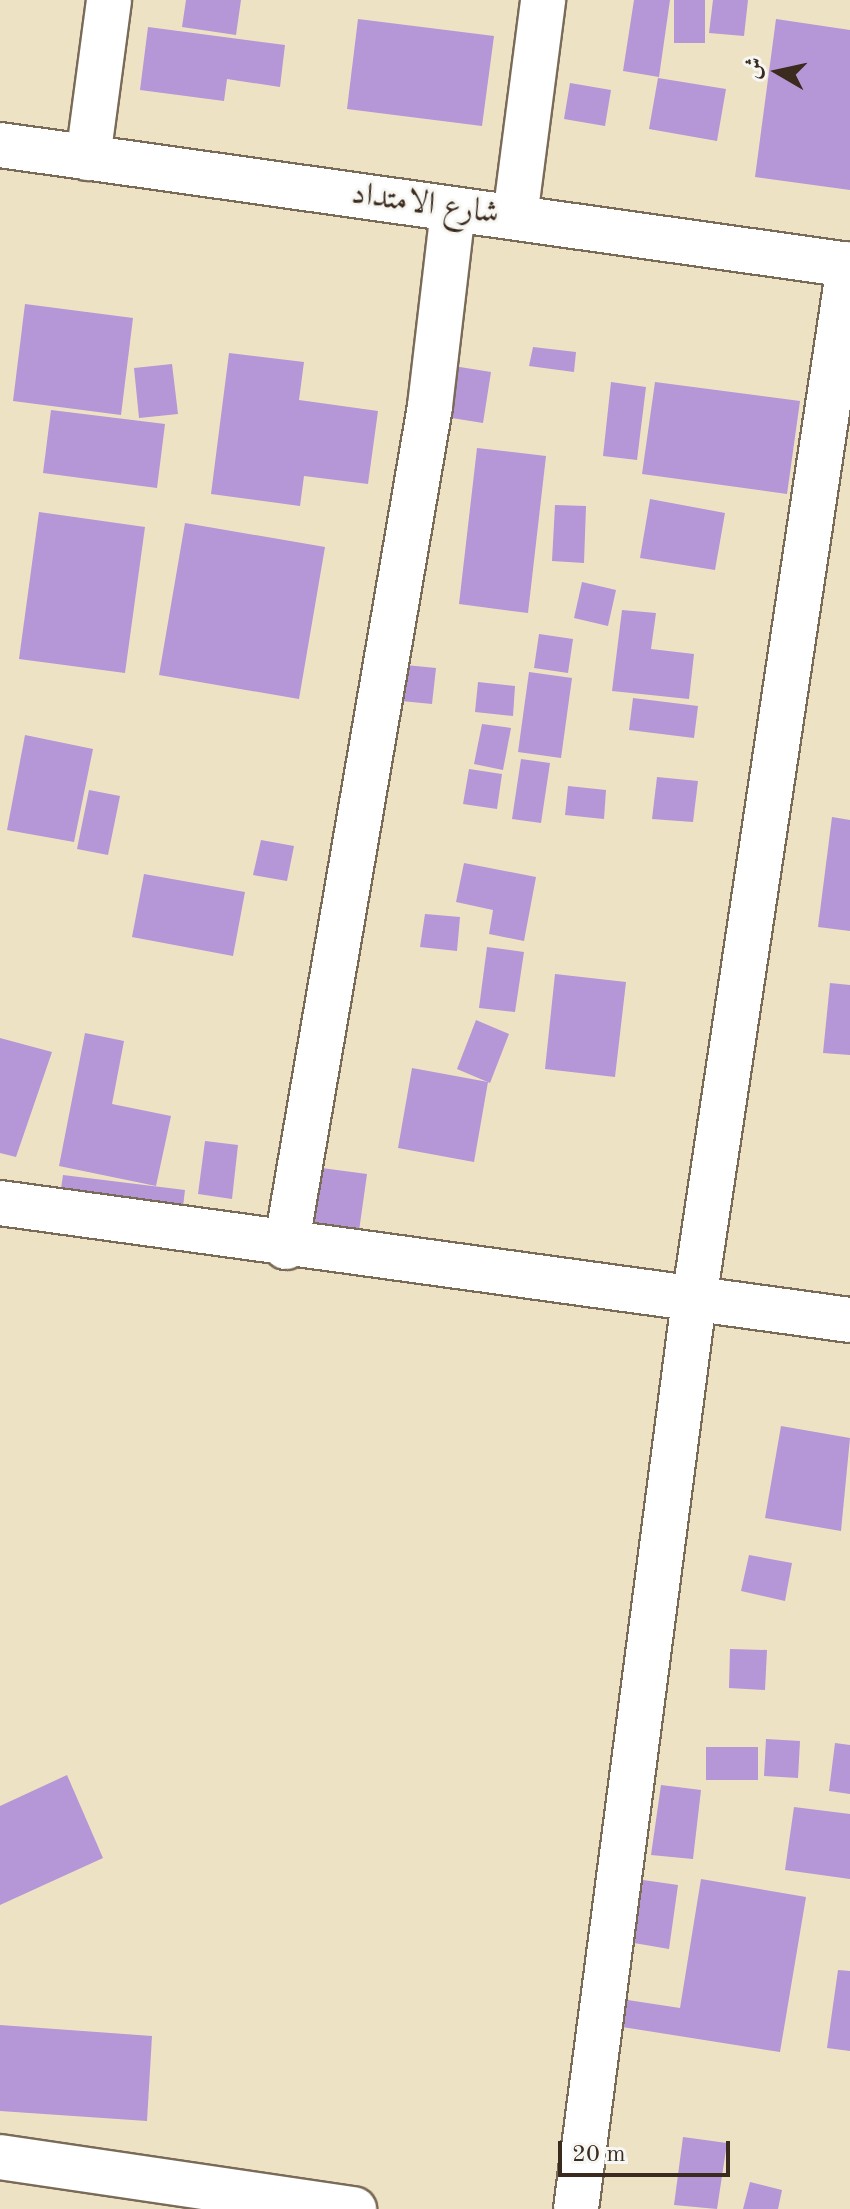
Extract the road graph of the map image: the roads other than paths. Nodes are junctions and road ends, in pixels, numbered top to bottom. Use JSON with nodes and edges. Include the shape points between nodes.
{"nodes":[{"id":1,"x":109,"y":0,"type":"edge"},
{"id":2,"x":543,"y":0,"type":"edge"},
{"id":3,"x":1,"y":149,"type":"edge"},
{"id":4,"x":88,"y":158,"type":"junction"},
{"id":5,"x":453,"y":209,"type":"junction"},
{"id":6,"x":515,"y":217,"type":"junction"},
{"id":7,"x":850,"y":265,"type":"edge"},
{"id":8,"x":0,"y":1203,"type":"edge"},
{"id":9,"x":286,"y":1247,"type":"junction"},
{"id":10,"x":694,"y":1300,"type":"junction"},
{"id":11,"x":850,"y":1320,"type":"edge"},
{"id":12,"x":0,"y":2157,"type":"edge"},
{"id":13,"x":158,"y":2194,"type":"edge"},
{"id":14,"x":354,"y":2209,"type":"edge"},
{"id":15,"x":576,"y":2209,"type":"edge"}],
"edges":[{"from":1,"to":4,"type":"street"},
{"from":2,"to":6,"type":"street"},
{"from":3,"to":4,"type":"street","name":"شارع الامتداد"},
{"from":4,"to":5,"type":"street","name":"شارع الامتداد"},
{"from":5,"to":6,"type":"street","name":"شارع الامتداد"},
{"from":5,"to":9,"type":"street","via":[[430,406]]},
{"from":6,"to":7,"type":"street","name":"شارع الامتداد"},
{"from":7,"to":10,"type":"street"},
{"from":8,"to":9,"type":"street"},
{"from":9,"to":10,"type":"street"},
{"from":10,"to":11,"type":"street"},
{"from":10,"to":15,"type":"street"},
{"from":12,"to":13,"type":"street"},
{"from":13,"to":14,"type":"street"}]}
